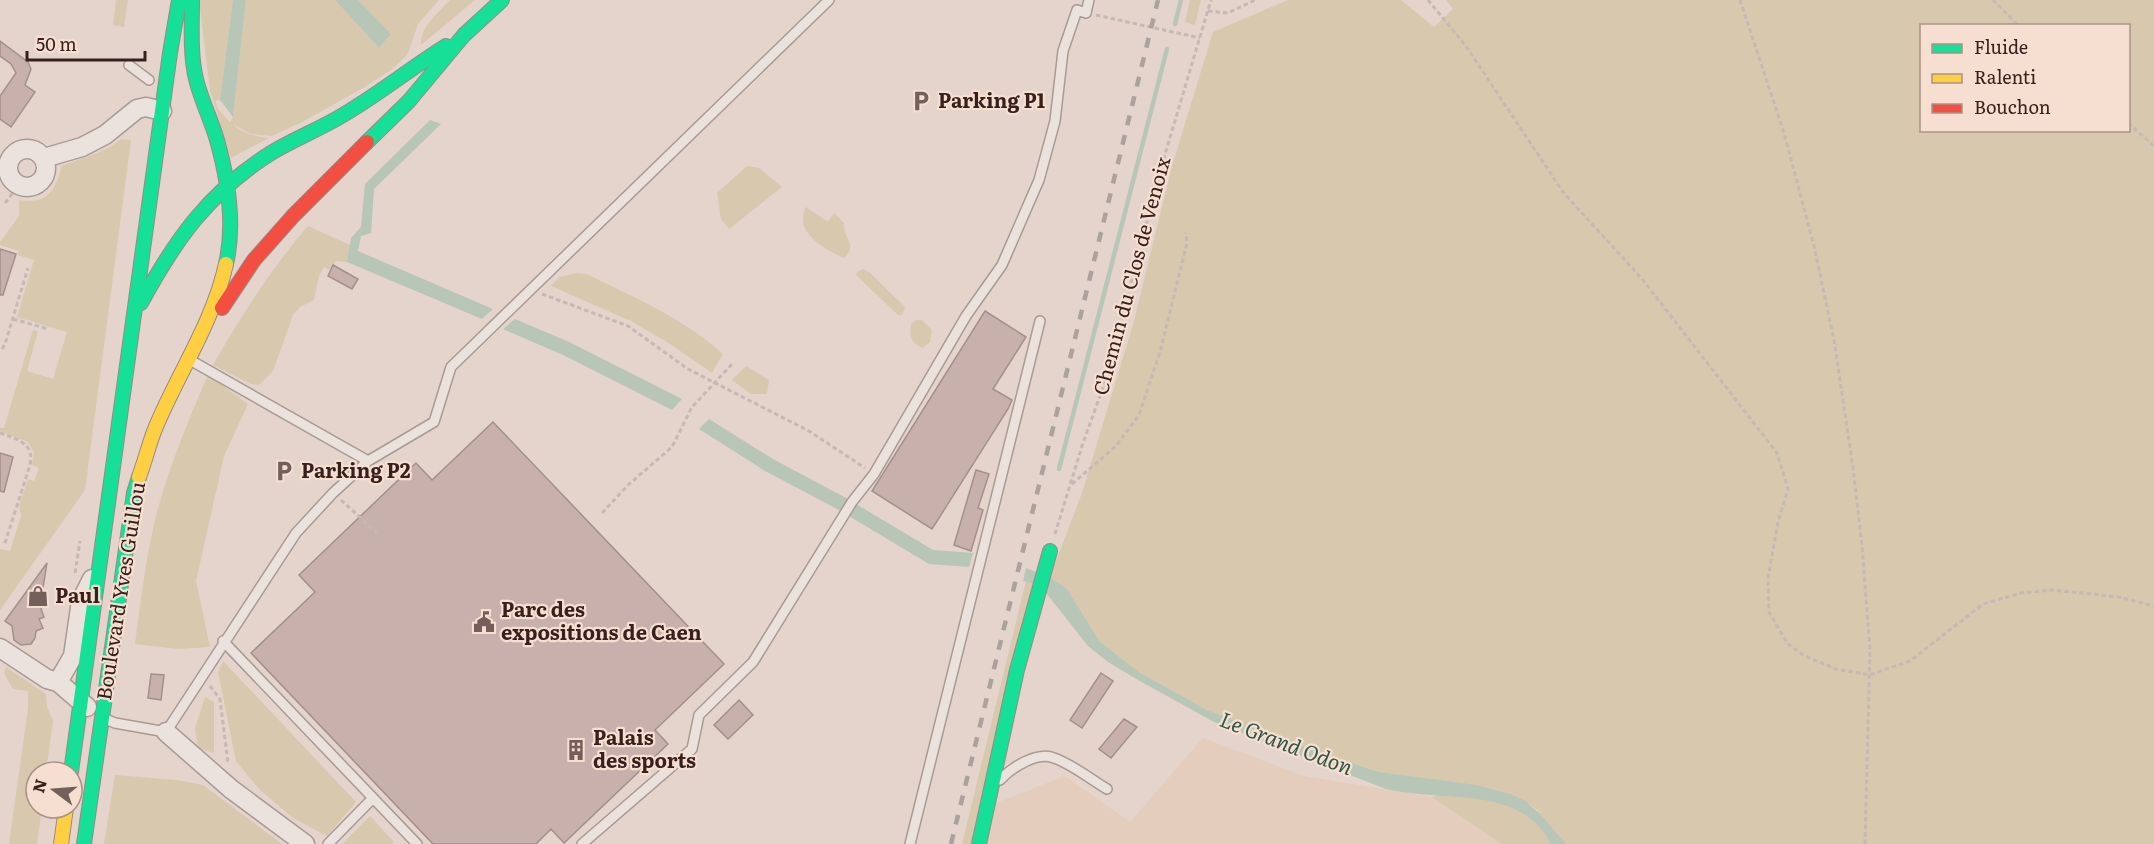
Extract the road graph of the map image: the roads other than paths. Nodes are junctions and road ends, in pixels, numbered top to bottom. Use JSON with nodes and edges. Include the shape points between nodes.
{"nodes":[{"id":1,"x":179,"y":0,"type":"edge"},
{"id":2,"x":192,"y":0,"type":"edge"},
{"id":3,"x":502,"y":0,"type":"edge"},
{"id":4,"x":829,"y":0,"type":"edge"},
{"id":5,"x":1089,"y":0,"type":"edge"},
{"id":6,"x":464,"y":34,"type":"junction"},
{"id":7,"x":129,"y":65,"type":"dead end"},
{"id":8,"x":149,"y":80,"type":"dead end"},
{"id":9,"x":162,"y":111,"type":"junction"},
{"id":10,"x":5,"y":156,"type":"edge"},
{"id":11,"x":44,"y":161,"type":"junction"},
{"id":12,"x":226,"y":185,"type":"junction"},
{"id":13,"x":133,"y":316,"type":"junction"},
{"id":14,"x":1040,"y":321,"type":"dead end"},
{"id":15,"x":190,"y":357,"type":"junction"},
{"id":16,"x":368,"y":461,"type":"junction"},
{"id":17,"x":1050,"y":551,"type":"road end"},
{"id":18,"x":98,"y":567,"type":"junction"},
{"id":19,"x":224,"y":641,"type":"junction"},
{"id":20,"x":0,"y":648,"type":"edge"},
{"id":21,"x":58,"y":682,"type":"junction"},
{"id":22,"x":80,"y":702,"type":"junction"},
{"id":23,"x":101,"y":717,"type":"junction"},
{"id":24,"x":166,"y":732,"type":"junction"},
{"id":25,"x":73,"y":760,"type":"edge"},
{"id":26,"x":991,"y":789,"type":"junction"},
{"id":27,"x":1107,"y":789,"type":"dead end"},
{"id":28,"x":373,"y":798,"type":"junction"},
{"id":29,"x":64,"y":820,"type":"edge"},
{"id":30,"x":61,"y":844,"type":"edge"},
{"id":31,"x":84,"y":844,"type":"edge"},
{"id":32,"x":305,"y":844,"type":"edge"},
{"id":33,"x":328,"y":844,"type":"edge"},
{"id":34,"x":417,"y":844,"type":"edge"},
{"id":35,"x":582,"y":844,"type":"edge"},
{"id":36,"x":910,"y":844,"type":"edge"},
{"id":37,"x":979,"y":844,"type":"edge"}],
"edges":[{"from":1,"to":9,"type":"main road","name":"Boulevard Yves Guillou"},
{"from":2,"to":12,"type":"main road","name":"Boulevard Yves Guillou","via":[[196,78]]},
{"from":3,"to":6,"type":"main road"},
{"from":4,"to":16,"type":"lane","via":[[450,367],[434,422]]},
{"from":5,"to":35,"type":"lane","via":[[1086,13],[1077,10],[1063,51],[1055,121],[1039,180],[1002,265],[966,316],[874,474],[852,501],[753,662],[699,714],[692,749]]},
{"from":6,"to":12,"type":"main road","via":[[351,110],[269,154]]},
{"from":6,"to":15,"type":"main road","via":[[409,101],[254,260]]},
{"from":7,"to":8,"type":"lane"},
{"from":9,"to":11,"type":"street","via":[[137,108],[105,135]]},
{"from":9,"to":13,"type":"main road","name":"Boulevard Yves Guillou"},
{"from":10,"to":11,"type":"street","via":[[24,149],[35,150]]},
{"from":10,"to":11,"type":"street","via":[[9,176],[24,187],[41,182],[45,176]]},
{"from":12,"to":13,"type":"main road","via":[[200,209],[169,251]]},
{"from":12,"to":15,"type":"main road","name":"Boulevard Yves Guillou","via":[[230,228],[225,269],[212,311]]},
{"from":13,"to":18,"type":"main road","name":"Boulevard Yves Guillou"},
{"from":14,"to":36,"type":"lane"},
{"from":15,"to":16,"type":"lane"},
{"from":15,"to":23,"type":"main road","name":"Boulevard Yves Guillou","via":[[155,429],[134,493]]},
{"from":16,"to":19,"type":"lane","via":[[296,533]]},
{"from":17,"to":26,"type":"main road","via":[[1017,670]]},
{"from":18,"to":21,"type":"street","name":"Boulevard Yves Guillou","via":[[81,601],[73,656]]},
{"from":18,"to":22,"type":"main road","name":"Boulevard Yves Guillou"},
{"from":19,"to":24,"type":"lane"},
{"from":19,"to":28,"type":"lane"},
{"from":20,"to":21,"type":"street"},
{"from":21,"to":22,"type":"street"},
{"from":22,"to":23,"type":"street"},
{"from":22,"to":25,"type":"main road","name":"Boulevard Yves Guillou"},
{"from":23,"to":24,"type":"lane"},
{"from":23,"to":31,"type":"main road","name":"Boulevard Yves Guillou"},
{"from":24,"to":32,"type":"street","via":[[231,789]]},
{"from":26,"to":27,"type":"lane","via":[[1008,771],[1037,758],[1053,757]]},
{"from":26,"to":37,"type":"main road"},
{"from":28,"to":33,"type":"lane"},
{"from":28,"to":34,"type":"lane"},
{"from":29,"to":30,"type":"main road"}]}
